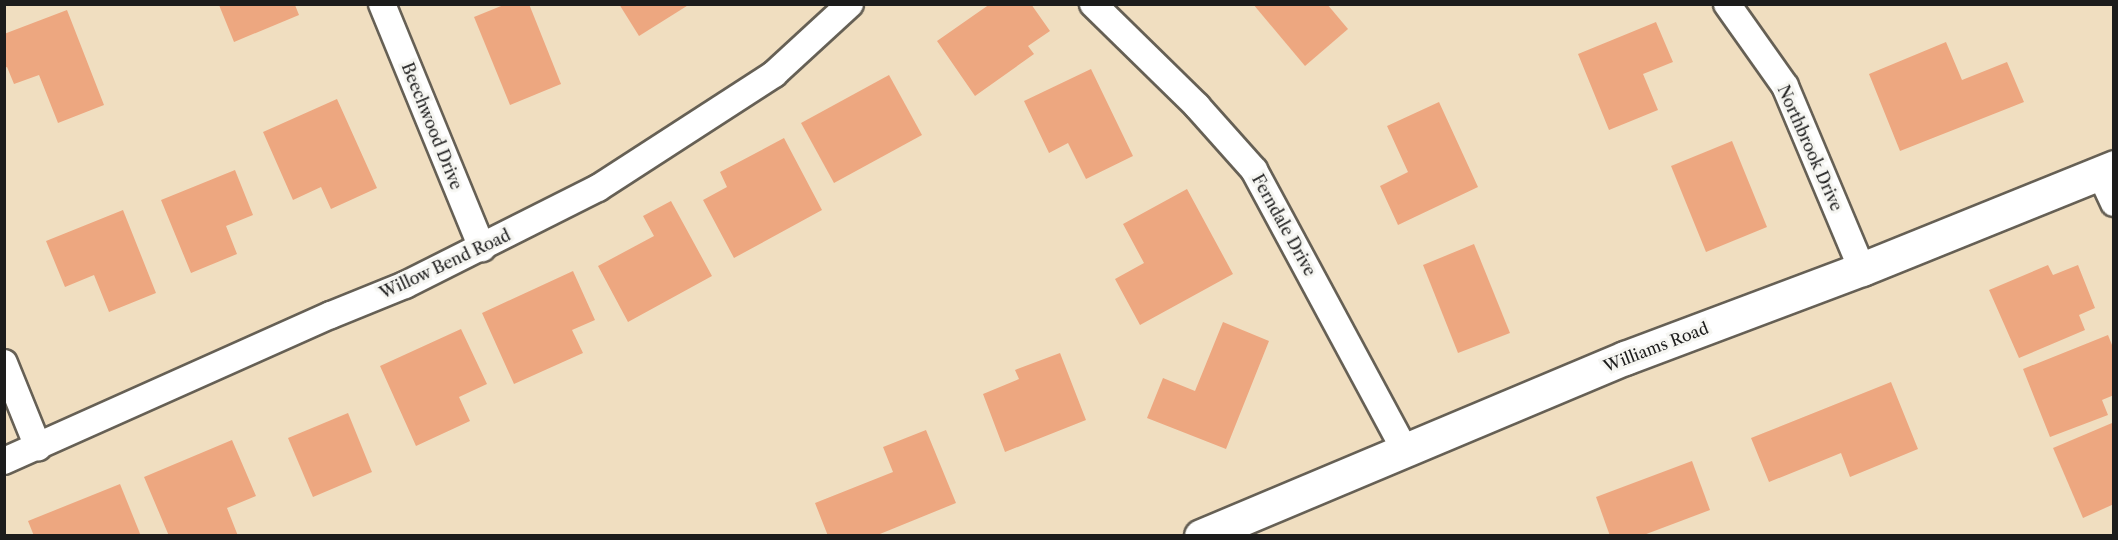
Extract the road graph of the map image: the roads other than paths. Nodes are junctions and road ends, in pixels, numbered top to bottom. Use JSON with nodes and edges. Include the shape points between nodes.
{"nodes":[{"id":1,"x":382,"y":4,"type":"edge"},
{"id":2,"x":850,"y":4,"type":"edge"},
{"id":3,"x":1093,"y":4,"type":"edge"},
{"id":4,"x":1727,"y":4,"type":"edge"},
{"id":5,"x":2107,"y":170,"type":"edge"},
{"id":6,"x":2114,"y":203,"type":"edge"},
{"id":7,"x":482,"y":248,"type":"junction"},
{"id":8,"x":1862,"y":269,"type":"junction"},
{"id":9,"x":4,"y":363,"type":"edge"},
{"id":10,"x":38,"y":447,"type":"junction"},
{"id":11,"x":1406,"y":452,"type":"junction"},
{"id":12,"x":4,"y":461,"type":"edge"},
{"id":13,"x":1201,"y":536,"type":"edge"}],
"edges":[{"from":1,"to":7,"type":"street","name":"Beechwood Drive"},
{"from":2,"to":7,"type":"street","name":"Willow Bend Road","via":[[774,74],[598,188]]},
{"from":3,"to":11,"type":"street","name":"Ferndale Drive","via":[[1197,106],[1254,170]]},
{"from":4,"to":8,"type":"street","name":"Northbrook Drive","via":[[1785,86]]},
{"from":5,"to":6,"type":"street"},
{"from":5,"to":8,"type":"street","name":"Williams Road"},
{"from":7,"to":10,"type":"street","name":"Willow Bend Road"},
{"from":8,"to":11,"type":"street","name":"Williams Road","via":[[1625,358]]},
{"from":9,"to":10,"type":"street"},
{"from":10,"to":12,"type":"street","name":"Willow Bend Road"},
{"from":11,"to":13,"type":"street","name":"Williams Road"}]}
